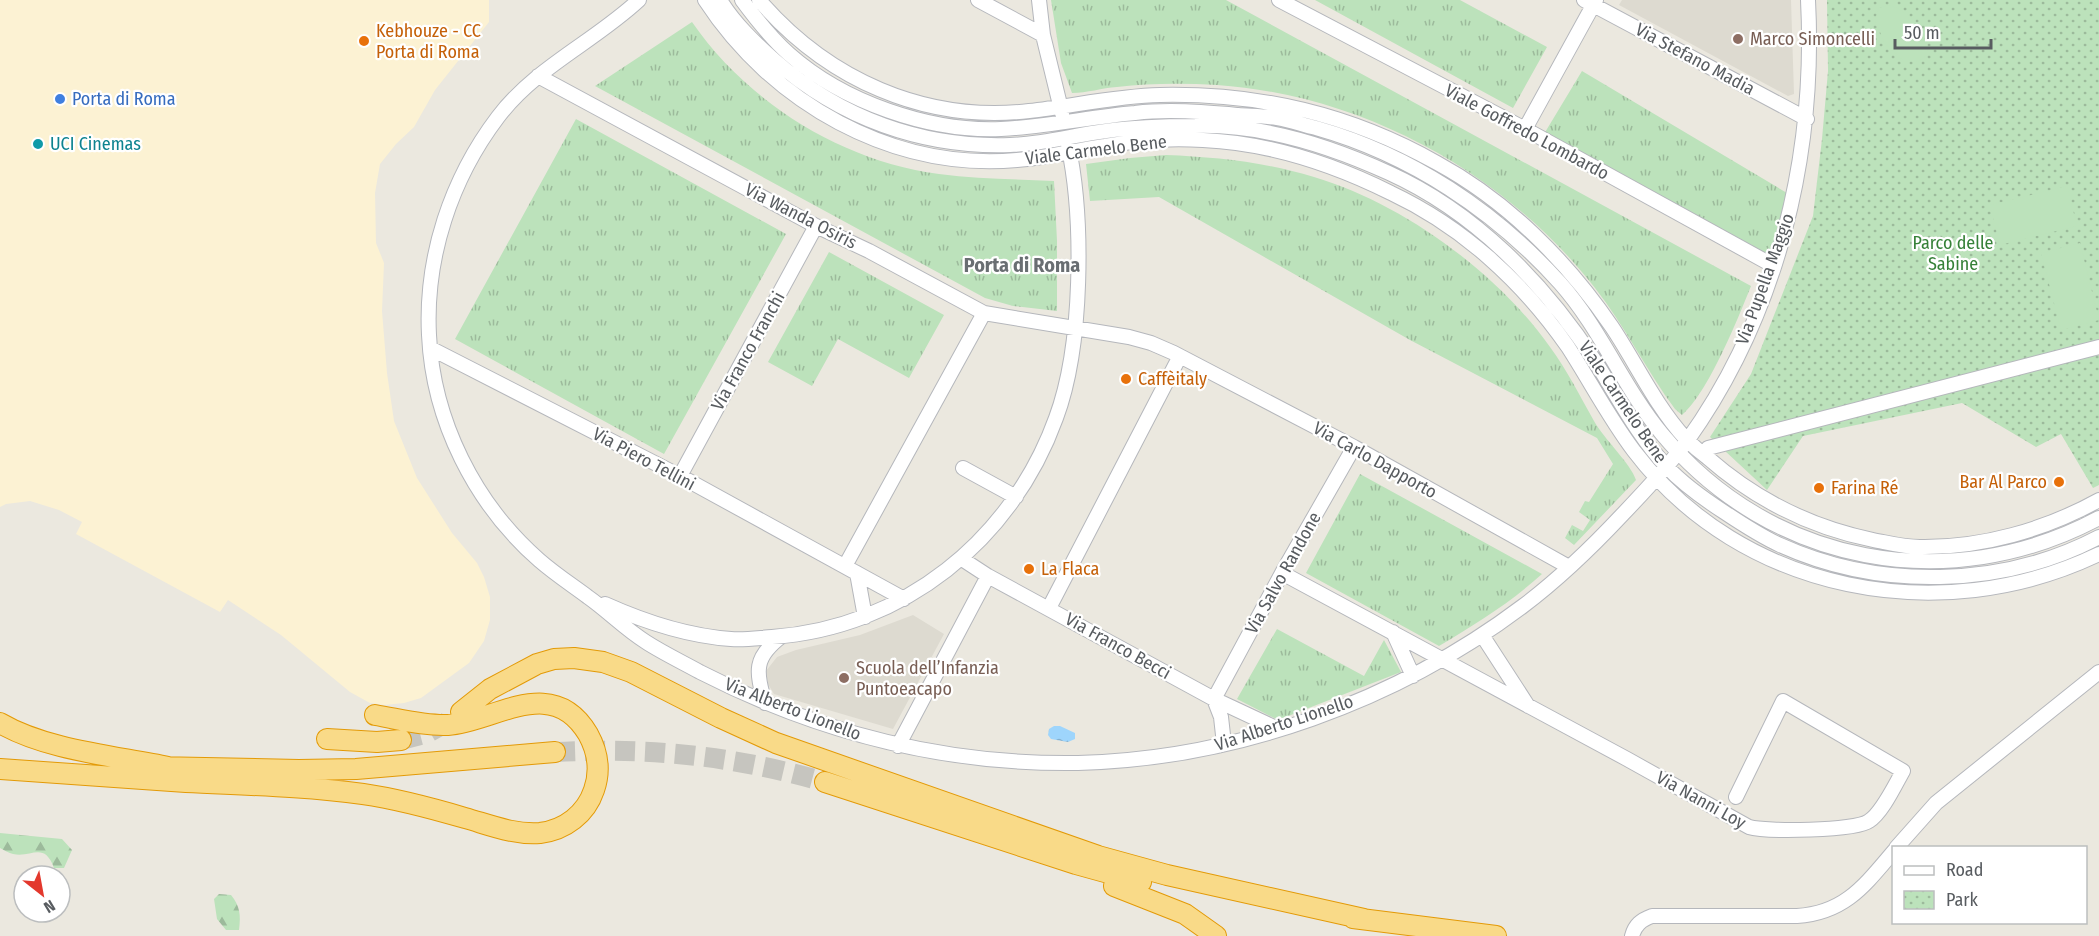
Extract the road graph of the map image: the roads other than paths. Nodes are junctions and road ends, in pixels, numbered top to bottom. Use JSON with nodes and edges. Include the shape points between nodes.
{"nodes":[{"id":1,"x":639,"y":0,"type":"edge"},
{"id":2,"x":705,"y":0,"type":"edge"},
{"id":3,"x":720,"y":0,"type":"edge"},
{"id":4,"x":742,"y":0,"type":"edge"},
{"id":5,"x":759,"y":0,"type":"edge"},
{"id":6,"x":978,"y":0,"type":"edge"},
{"id":7,"x":1039,"y":0,"type":"edge"},
{"id":8,"x":1279,"y":0,"type":"edge"},
{"id":9,"x":1808,"y":0,"type":"edge"},
{"id":10,"x":1591,"y":2,"type":"edge"},
{"id":11,"x":1043,"y":35,"type":"junction"},
{"id":12,"x":801,"y":43,"type":"junction"},
{"id":13,"x":788,"y":62,"type":"junction"},
{"id":14,"x":538,"y":76,"type":"junction"},
{"id":15,"x":774,"y":80,"type":"junction"},
{"id":16,"x":1232,"y":98,"type":"junction"},
{"id":17,"x":1060,"y":106,"type":"junction"},
{"id":18,"x":933,"y":108,"type":"junction"},
{"id":19,"x":1240,"y":116,"type":"junction"},
{"id":20,"x":1807,"y":119,"type":"junction"},
{"id":21,"x":930,"y":123,"type":"junction"},
{"id":22,"x":1064,"y":123,"type":"junction"},
{"id":23,"x":1525,"y":129,"type":"junction"},
{"id":24,"x":1245,"y":130,"type":"junction"},
{"id":25,"x":1066,"y":137,"type":"junction"},
{"id":26,"x":927,"y":138,"type":"junction"},
{"id":27,"x":1226,"y":142,"type":"junction"},
{"id":28,"x":1070,"y":153,"type":"junction"},
{"id":29,"x":923,"y":154,"type":"junction"},
{"id":30,"x":816,"y":226,"type":"junction"},
{"id":31,"x":1774,"y":266,"type":"junction"},
{"id":32,"x":1569,"y":294,"type":"junction"},
{"id":33,"x":1595,"y":303,"type":"junction"},
{"id":34,"x":1557,"y":308,"type":"junction"},
{"id":35,"x":984,"y":313,"type":"junction"},
{"id":36,"x":1074,"y":329,"type":"junction"},
{"id":37,"x":1555,"y":329,"type":"junction"},
{"id":38,"x":2099,"y":347,"type":"edge"},
{"id":39,"x":430,"y":348,"type":"junction"},
{"id":40,"x":1180,"y":356,"type":"junction"},
{"id":41,"x":1687,"y":441,"type":"junction"},
{"id":42,"x":1354,"y":447,"type":"junction"},
{"id":43,"x":1707,"y":448,"type":"dead end"},
{"id":44,"x":1678,"y":453,"type":"junction"},
{"id":45,"x":963,"y":468,"type":"dead end"},
{"id":46,"x":1662,"y":472,"type":"junction"},
{"id":47,"x":680,"y":476,"type":"junction"},
{"id":48,"x":1016,"y":497,"type":"junction"},
{"id":49,"x":2099,"y":500,"type":"edge"},
{"id":50,"x":2099,"y":518,"type":"edge"},
{"id":51,"x":1831,"y":530,"type":"junction"},
{"id":52,"x":2099,"y":537,"type":"edge"},
{"id":53,"x":1827,"y":547,"type":"junction"},
{"id":54,"x":2099,"y":554,"type":"edge"},
{"id":55,"x":962,"y":558,"type":"junction"},
{"id":56,"x":1822,"y":561,"type":"junction"},
{"id":57,"x":1569,"y":567,"type":"junction"},
{"id":58,"x":851,"y":569,"type":"junction"},
{"id":59,"x":1282,"y":573,"type":"junction"},
{"id":60,"x":988,"y":576,"type":"junction"},
{"id":61,"x":1818,"y":577,"type":"junction"},
{"id":62,"x":589,"y":597,"type":"junction"},
{"id":63,"x":904,"y":599,"type":"junction"},
{"id":64,"x":1049,"y":608,"type":"junction"},
{"id":65,"x":866,"y":617,"type":"junction"},
{"id":66,"x":1393,"y":632,"type":"junction"},
{"id":67,"x":1482,"y":635,"type":"junction"},
{"id":68,"x":782,"y":636,"type":"junction"},
{"id":69,"x":1441,"y":660,"type":"junction"},
{"id":70,"x":2099,"y":672,"type":"edge"},
{"id":71,"x":1413,"y":676,"type":"junction"},
{"id":72,"x":1214,"y":699,"type":"junction"},
{"id":73,"x":765,"y":703,"type":"junction"},
{"id":74,"x":1528,"y":707,"type":"junction"},
{"id":75,"x":461,"y":712,"type":"tunnel mouth"},
{"id":76,"x":375,"y":716,"type":"dead end"},
{"id":77,"x":0,"y":723,"type":"edge"},
{"id":78,"x":1278,"y":729,"type":"junction"},
{"id":79,"x":327,"y":739,"type":"dead end"},
{"id":80,"x":401,"y":740,"type":"tunnel mouth"},
{"id":81,"x":1224,"y":744,"type":"junction"},
{"id":82,"x":898,"y":746,"type":"junction"},
{"id":83,"x":555,"y":752,"type":"tunnel mouth"},
{"id":84,"x":0,"y":767,"type":"edge"},
{"id":85,"x":171,"y":768,"type":"junction"},
{"id":86,"x":825,"y":782,"type":"tunnel mouth"},
{"id":87,"x":1736,"y":797,"type":"dead end"},
{"id":88,"x":971,"y":831,"type":"junction"},
{"id":89,"x":1898,"y":846,"type":"edge"},
{"id":90,"x":1892,"y":852,"type":"edge"},
{"id":91,"x":1364,"y":919,"type":"junction"},
{"id":92,"x":1216,"y":936,"type":"edge"},
{"id":93,"x":1496,"y":936,"type":"edge"},
{"id":94,"x":1632,"y":936,"type":"edge"}],
"edges":[{"from":1,"to":14,"type":"street","name":"Via Alberto Lionello"},
{"from":2,"to":15,"type":"street","name":"Viale Carmelo Bene","via":[[735,41]]},
{"from":3,"to":13,"type":"street","name":"Viale Carmelo Bene","via":[[746,33]]},
{"from":4,"to":13,"type":"street","name":"Viale Carmelo Bene"},
{"from":5,"to":12,"type":"street","name":"Viale Carmelo Bene"},
{"from":6,"to":11,"type":"street"},
{"from":7,"to":11,"type":"street"},
{"from":8,"to":23,"type":"street","name":"Viale Goffredo Lombardo"},
{"from":9,"to":20,"type":"street","name":"Via Pupella Maggio"},
{"from":10,"to":20,"type":"street","name":"Via Stefano Madia"},
{"from":10,"to":23,"type":"street"},
{"from":11,"to":17,"type":"street"},
{"from":12,"to":13,"type":"street"},
{"from":12,"to":18,"type":"street","name":"Viale Carmelo Bene","via":[[863,83]]},
{"from":13,"to":15,"type":"street"},
{"from":13,"to":21,"type":"street","name":"Viale Carmelo Bene","via":[[889,111]]},
{"from":13,"to":26,"type":"street","name":"Viale Carmelo Bene","via":[[818,94],[885,126]]},
{"from":14,"to":30,"type":"street","name":"Via Wanda Osiris"},
{"from":14,"to":39,"type":"street","name":"Via Alberto Lionello","via":[[493,124],[447,210],[430,285]]},
{"from":15,"to":29,"type":"street","name":"Viale Carmelo Bene","via":[[834,121]]},
{"from":16,"to":17,"type":"street","name":"Viale Carmelo Bene","via":[[1150,95]]},
{"from":16,"to":19,"type":"street"},
{"from":16,"to":33,"type":"street","name":"Viale Carmelo Bene","via":[[1280,103],[1355,124],[1441,165],[1529,230]]},
{"from":17,"to":18,"type":"street","name":"Viale Carmelo Bene","via":[[996,114]]},
{"from":17,"to":22,"type":"street"},
{"from":18,"to":21,"type":"street"},
{"from":19,"to":22,"type":"street","name":"Viale Carmelo Bene","via":[[1148,111]]},
{"from":19,"to":32,"type":"street","name":"Viale Carmelo Bene","via":[[1278,118],[1328,132],[1415,168],[1500,225]]},
{"from":20,"to":31,"type":"street","name":"Via Pupella Maggio","via":[[1794,196]]},
{"from":21,"to":22,"type":"street","name":"Viale Carmelo Bene","via":[[998,129]]},
{"from":22,"to":25,"type":"street"},
{"from":23,"to":31,"type":"street","name":"Viale Goffredo Lombardo"},
{"from":24,"to":25,"type":"street","name":"Viale Carmelo Bene","via":[[1147,127]]},
{"from":24,"to":27,"type":"street"},
{"from":24,"to":34,"type":"street","name":"Viale Carmelo Bene","via":[[1343,153],[1395,175],[1496,244]]},
{"from":25,"to":26,"type":"street","name":"Viale Carmelo Bene","via":[[987,145]]},
{"from":25,"to":28,"type":"street"},
{"from":26,"to":29,"type":"street"},
{"from":27,"to":28,"type":"street","name":"Viale Carmelo Bene","via":[[1142,141]]},
{"from":27,"to":37,"type":"street","name":"Viale Carmelo Bene","via":[[1333,167],[1420,208],[1501,267]]},
{"from":28,"to":29,"type":"street","name":"Viale Carmelo Bene","via":[[1001,161]]},
{"from":28,"to":36,"type":"street","via":[[1077,242]]},
{"from":30,"to":35,"type":"street","name":"Via Wanda Osiris"},
{"from":30,"to":47,"type":"street","name":"Via Franco Franchi"},
{"from":31,"to":41,"type":"street","name":"Via Pupella Maggio","via":[[1733,364]]},
{"from":32,"to":33,"type":"street","name":"Viale Carmelo Bene"},
{"from":32,"to":44,"type":"street","name":"Viale Carmelo Bene","via":[[1641,406]]},
{"from":33,"to":41,"type":"street","name":"Viale Carmelo Bene"},
{"from":34,"to":37,"type":"street"},
{"from":34,"to":46,"type":"street","name":"Viale Carmelo Bene","via":[[1595,361]]},
{"from":35,"to":36,"type":"street","name":"Via Wanda Osiris"},
{"from":35,"to":58,"type":"street"},
{"from":36,"to":40,"type":"street","name":"Via Carlo Dapporto","via":[[1140,340]]},
{"from":36,"to":48,"type":"street","via":[[1056,419]]},
{"from":37,"to":46,"type":"street","name":"Viale Carmelo Bene","via":[[1631,446]]},
{"from":38,"to":43,"type":"street"},
{"from":39,"to":47,"type":"street","name":"Via Piero Tellini"},
{"from":39,"to":62,"type":"street","name":"Via Alberto Lionello","via":[[447,425],[476,486],[523,545]]},
{"from":40,"to":42,"type":"street","name":"Via Carlo Dapporto"},
{"from":40,"to":64,"type":"street"},
{"from":41,"to":44,"type":"street","name":"Via Pupella Maggio"},
{"from":41,"to":51,"type":"street","name":"Viale Carmelo Bene","via":[[1751,493]]},
{"from":42,"to":57,"type":"street","name":"Via Carlo Dapporto"},
{"from":42,"to":59,"type":"street","name":"Via Salvo Randone"},
{"from":44,"to":46,"type":"street","name":"Via Pupella Maggio"},
{"from":44,"to":53,"type":"street","name":"Viale Carmelo Bene","via":[[1713,485],[1750,510]]},
{"from":45,"to":48,"type":"street"},
{"from":46,"to":56,"type":"street","name":"Viale Carmelo Bene","via":[[1776,544]]},
{"from":46,"to":57,"type":"street","name":"Via Alberto Lionello"},
{"from":46,"to":61,"type":"street","name":"Viale Carmelo Bene","via":[[1680,500],[1729,536],[1770,559]]},
{"from":47,"to":58,"type":"street","name":"Via Piero Tellini"},
{"from":48,"to":55,"type":"street","via":[[990,531]]},
{"from":49,"to":51,"type":"street","name":"Viale Carmelo Bene","via":[[2044,525],[1966,544],[1894,545]]},
{"from":50,"to":53,"type":"street","name":"Viale Carmelo Bene","via":[[2032,547],[1966,561],[1893,560]]},
{"from":51,"to":53,"type":"street"},
{"from":52,"to":56,"type":"street","name":"Viale Carmelo Bene","via":[[2031,564],[1950,578],[1891,576]]},
{"from":54,"to":61,"type":"street","name":"Viale Carmelo Bene","via":[[2032,580],[1957,592],[1889,592]]},
{"from":55,"to":60,"type":"street","name":"Via Franco Becci"},
{"from":55,"to":63,"type":"street"},
{"from":56,"to":61,"type":"street"},
{"from":57,"to":67,"type":"street","name":"Via Alberto Lionello"},
{"from":58,"to":63,"type":"street","name":"Via Piero Tellini"},
{"from":58,"to":65,"type":"street"},
{"from":59,"to":66,"type":"street","name":"Via Nanni Loy"},
{"from":59,"to":72,"type":"street","name":"Via Salvo Randone"},
{"from":60,"to":64,"type":"street","name":"Via Franco Becci"},
{"from":60,"to":82,"type":"street"},
{"from":62,"to":68,"type":"street","via":[[631,616],[687,632],[736,639]]},
{"from":62,"to":73,"type":"street","name":"Via Alberto Lionello","via":[[654,647]]},
{"from":63,"to":65,"type":"street"},
{"from":64,"to":72,"type":"street","name":"Via Franco Becci"},
{"from":65,"to":68,"type":"street","via":[[811,633]]},
{"from":66,"to":69,"type":"street","name":"Via Nanni Loy"},
{"from":66,"to":71,"type":"street"},
{"from":67,"to":69,"type":"street","name":"Via Alberto Lionello"},
{"from":67,"to":74,"type":"street","name":"Via Nanni Loy"},
{"from":68,"to":73,"type":"street","via":[[766,651],[758,666]]},
{"from":69,"to":71,"type":"street","name":"Via Alberto Lionello"},
{"from":69,"to":74,"type":"street","name":"Via Nanni Loy"},
{"from":70,"to":89,"type":"street","via":[[1941,799]]},
{"from":71,"to":78,"type":"street","name":"Via Alberto Lionello"},
{"from":72,"to":78,"type":"street","name":"Via Franco Becci"},
{"from":72,"to":81,"type":"street"},
{"from":73,"to":82,"type":"street","name":"Via Alberto Lionello"},
{"from":74,"to":87,"type":"street","name":"Via Nanni Loy","via":[[1758,830],[1863,825],[1876,814],[1903,771],[1784,701]]},
{"from":75,"to":91,"type":"highway","via":[[490,689],[537,664],[574,658],[603,662],[776,743],[1098,856]]},
{"from":76,"to":84,"type":"highway","via":[[448,725],[518,705],[554,706],[576,718],[592,741],[598,760],[595,787],[582,812],[565,825],[546,832],[523,833],[366,794]]},
{"from":77,"to":85,"type":"highway","via":[[54,744]]},
{"from":78,"to":81,"type":"street","name":"Via Alberto Lionello"},
{"from":79,"to":80,"type":"highway"},
{"from":81,"to":82,"type":"street","name":"Via Alberto Lionello","via":[[1136,759],[1071,763],[967,757]]},
{"from":83,"to":85,"type":"highway","via":[[356,769]]},
{"from":84,"to":85,"type":"highway"},
{"from":86,"to":88,"type":"highway"},
{"from":88,"to":91,"type":"highway","via":[[1150,884],[1239,903]]},
{"from":88,"to":92,"type":"highway","via":[[1176,910]]},
{"from":90,"to":94,"type":"street","via":[[1854,895],[1820,914],[1652,916],[1640,922]]},
{"from":91,"to":93,"type":"highway"}]}
